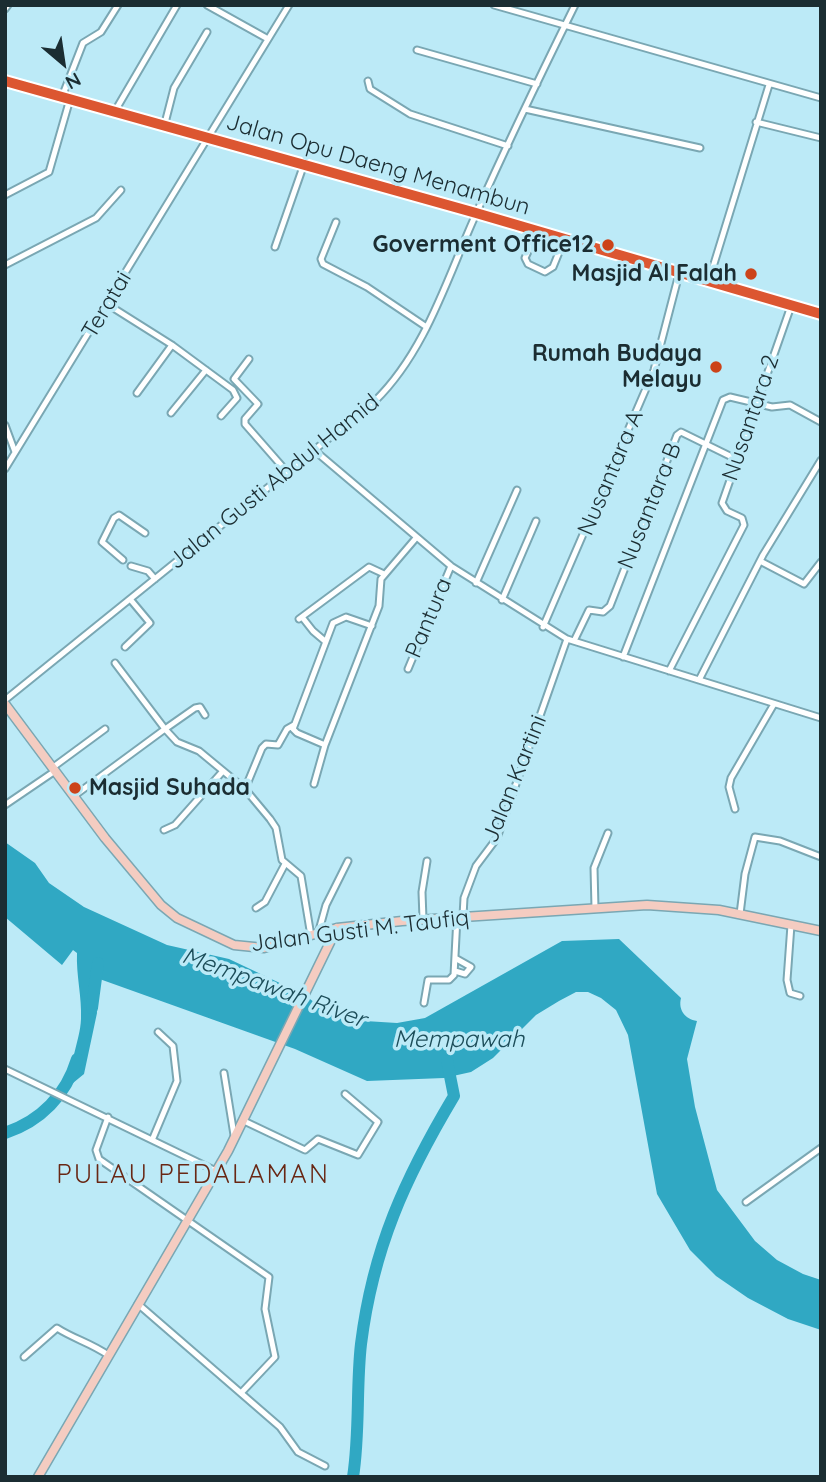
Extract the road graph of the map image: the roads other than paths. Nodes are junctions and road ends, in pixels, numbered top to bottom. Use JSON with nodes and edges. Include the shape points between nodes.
{"nodes":[{"id":1,"x":118,"y":5,"type":"edge"},
{"id":2,"x":177,"y":5,"type":"edge"},
{"id":3,"x":207,"y":5,"type":"edge"},
{"id":4,"x":289,"y":5,"type":"edge"},
{"id":5,"x":494,"y":5,"type":"edge"},
{"id":6,"x":575,"y":5,"type":"edge"},
{"id":7,"x":565,"y":25,"type":"junction"},
{"id":8,"x":207,"y":32,"type":"dead end"},
{"id":9,"x":268,"y":39,"type":"junction"},
{"id":10,"x":417,"y":50,"type":"dead end"},
{"id":11,"x":5,"y":81,"type":"edge"},
{"id":12,"x":368,"y":82,"type":"dead end"},
{"id":13,"x":537,"y":84,"type":"junction"},
{"id":14,"x":769,"y":85,"type":"junction"},
{"id":15,"x":66,"y":98,"type":"junction"},
{"id":16,"x":821,"y":98,"type":"edge"},
{"id":17,"x":525,"y":110,"type":"junction"},
{"id":18,"x":115,"y":112,"type":"junction"},
{"id":19,"x":756,"y":122,"type":"junction"},
{"id":20,"x":164,"y":127,"type":"junction"},
{"id":21,"x":821,"y":138,"type":"edge"},
{"id":22,"x":208,"y":139,"type":"junction"},
{"id":23,"x":508,"y":146,"type":"junction"},
{"id":24,"x":700,"y":148,"type":"dead end"},
{"id":25,"x":304,"y":164,"type":"junction"},
{"id":26,"x":121,"y":190,"type":"dead end"},
{"id":27,"x":5,"y":195,"type":"edge"},
{"id":28,"x":477,"y":213,"type":"junction"},
{"id":29,"x":336,"y":222,"type":"dead end"},
{"id":30,"x":537,"y":232,"type":"junction"},
{"id":31,"x":564,"y":240,"type":"junction"},
{"id":32,"x":275,"y":247,"type":"dead end"},
{"id":33,"x":5,"y":265,"type":"edge"},
{"id":34,"x":679,"y":274,"type":"junction"},
{"id":35,"x":708,"y":283,"type":"junction"},
{"id":36,"x":107,"y":304,"type":"junction"},
{"id":37,"x":791,"y":306,"type":"junction"},
{"id":38,"x":821,"y":314,"type":"edge"},
{"id":39,"x":425,"y":326,"type":"junction"},
{"id":40,"x":172,"y":345,"type":"junction"},
{"id":41,"x":249,"y":359,"type":"dead end"},
{"id":42,"x":206,"y":370,"type":"junction"},
{"id":43,"x":138,"y":393,"type":"dead end"},
{"id":44,"x":755,"y":404,"type":"junction"},
{"id":45,"x":171,"y":413,"type":"dead end"},
{"id":46,"x":221,"y":416,"type":"dead end"},
{"id":47,"x":821,"y":422,"type":"edge"},
{"id":48,"x":5,"y":425,"type":"edge"},
{"id":49,"x":705,"y":444,"type":"junction"},
{"id":50,"x":314,"y":450,"type":"junction"},
{"id":51,"x":15,"y":452,"type":"junction"},
{"id":52,"x":736,"y":459,"type":"junction"},
{"id":53,"x":821,"y":460,"type":"edge"},
{"id":54,"x":5,"y":469,"type":"edge"},
{"id":55,"x":287,"y":472,"type":"junction"},
{"id":56,"x":517,"y":490,"type":"dead end"},
{"id":57,"x":536,"y":521,"type":"dead end"},
{"id":58,"x":145,"y":533,"type":"dead end"},
{"id":59,"x":416,"y":538,"type":"junction"},
{"id":60,"x":123,"y":561,"type":"dead end"},
{"id":61,"x":760,"y":561,"type":"junction"},
{"id":62,"x":821,"y":562,"type":"edge"},
{"id":63,"x":131,"y":566,"type":"dead end"},
{"id":64,"x":451,"y":566,"type":"junction"},
{"id":65,"x":384,"y":574,"type":"junction"},
{"id":66,"x":155,"y":579,"type":"junction"},
{"id":67,"x":476,"y":583,"type":"junction"},
{"id":68,"x":131,"y":599,"type":"junction"},
{"id":69,"x":502,"y":600,"type":"junction"},
{"id":70,"x":372,"y":626,"type":"junction"},
{"id":71,"x":543,"y":627,"type":"junction"},
{"id":72,"x":567,"y":639,"type":"junction"},
{"id":73,"x":574,"y":641,"type":"junction"},
{"id":74,"x":326,"y":642,"type":"junction"},
{"id":75,"x":125,"y":647,"type":"dead end"},
{"id":76,"x":623,"y":657,"type":"junction"},
{"id":77,"x":115,"y":663,"type":"dead end"},
{"id":78,"x":408,"y":669,"type":"dead end"},
{"id":79,"x":669,"y":671,"type":"junction"},
{"id":80,"x":699,"y":680,"type":"junction"},
{"id":81,"x":5,"y":702,"type":"edge"},
{"id":82,"x":774,"y":704,"type":"junction"},
{"id":83,"x":205,"y":715,"type":"dead end"},
{"id":84,"x":821,"y":718,"type":"edge"},
{"id":85,"x":294,"y":725,"type":"junction"},
{"id":86,"x":105,"y":729,"type":"dead end"},
{"id":87,"x":165,"y":729,"type":"junction"},
{"id":88,"x":325,"y":746,"type":"junction"},
{"id":89,"x":53,"y":770,"type":"junction"},
{"id":90,"x":223,"y":771,"type":"junction"},
{"id":91,"x":314,"y":784,"type":"dead end"},
{"id":92,"x":245,"y":789,"type":"junction"},
{"id":93,"x":74,"y":796,"type":"junction"},
{"id":94,"x":5,"y":805,"type":"edge"},
{"id":95,"x":735,"y":809,"type":"dead end"},
{"id":96,"x":164,"y":830,"type":"dead end"},
{"id":97,"x":608,"y":834,"type":"dead end"},
{"id":98,"x":821,"y":857,"type":"edge"},
{"id":99,"x":348,"y":861,"type":"dead end"},
{"id":100,"x":427,"y":861,"type":"dead end"},
{"id":101,"x":285,"y":864,"type":"junction"},
{"id":102,"x":256,"y":908,"type":"dead end"},
{"id":103,"x":595,"y":908,"type":"junction"},
{"id":104,"x":740,"y":914,"type":"junction"},
{"id":105,"x":460,"y":916,"type":"junction"},
{"id":106,"x":423,"y":919,"type":"junction"},
{"id":107,"x":791,"y":925,"type":"junction"},
{"id":108,"x":337,"y":928,"type":"junction"},
{"id":109,"x":821,"y":931,"type":"edge"},
{"id":110,"x":315,"y":935,"type":"junction"},
{"id":111,"x":455,"y":958,"type":"junction"},
{"id":112,"x":455,"y":971,"type":"junction"},
{"id":113,"x":800,"y":996,"type":"dead end"},
{"id":114,"x":424,"y":1003,"type":"dead end"},
{"id":115,"x":158,"y":1032,"type":"dead end"},
{"id":116,"x":5,"y":1069,"type":"edge"},
{"id":117,"x":224,"y":1073,"type":"dead end"},
{"id":118,"x":345,"y":1094,"type":"dead end"},
{"id":119,"x":108,"y":1117,"type":"junction"},
{"id":120,"x":244,"y":1121,"type":"junction"},
{"id":121,"x":153,"y":1138,"type":"junction"},
{"id":122,"x":235,"y":1138,"type":"junction"},
{"id":123,"x":821,"y":1148,"type":"edge"},
{"id":124,"x":216,"y":1171,"type":"junction"},
{"id":125,"x":746,"y":1202,"type":"dead end"},
{"id":126,"x":188,"y":1220,"type":"junction"},
{"id":127,"x":138,"y":1304,"type":"junction"},
{"id":128,"x":108,"y":1355,"type":"junction"},
{"id":129,"x":24,"y":1357,"type":"dead end"},
{"id":130,"x":241,"y":1393,"type":"junction"},
{"id":131,"x":325,"y":1466,"type":"dead end"},
{"id":132,"x":38,"y":1477,"type":"edge"}],
"edges":[{"from":1,"to":15,"type":"street","via":[[101,32],[83,43]]},
{"from":2,"to":18,"type":"street"},
{"from":3,"to":9,"type":"street"},
{"from":4,"to":9,"type":"street","name":"Teratai"},
{"from":5,"to":7,"type":"street"},
{"from":6,"to":7,"type":"street","name":"Jalan Gusti Abdul Hamid"},
{"from":7,"to":13,"type":"street","name":"Jalan Gusti Abdul Hamid"},
{"from":7,"to":14,"type":"street"},
{"from":8,"to":20,"type":"street","via":[[174,88]]},
{"from":9,"to":22,"type":"street","name":"Teratai"},
{"from":10,"to":13,"type":"street"},
{"from":11,"to":15,"type":"highway","name":"Jalan Opu Daeng Menambun"},
{"from":12,"to":23,"type":"street","via":[[370,89],[410,114]]},
{"from":13,"to":17,"type":"street","name":"Jalan Gusti Abdul Hamid"},
{"from":14,"to":16,"type":"street"},
{"from":14,"to":19,"type":"street"},
{"from":15,"to":18,"type":"highway","name":"Jalan Opu Daeng Menambun"},
{"from":15,"to":27,"type":"street","via":[[49,172]]},
{"from":17,"to":23,"type":"street","name":"Jalan Gusti Abdul Hamid"},
{"from":17,"to":24,"type":"street"},
{"from":18,"to":20,"type":"highway","name":"Jalan Opu Daeng Menambun"},
{"from":19,"to":21,"type":"street"},
{"from":19,"to":35,"type":"street"},
{"from":20,"to":22,"type":"highway","name":"Jalan Opu Daeng Menambun"},
{"from":22,"to":25,"type":"highway","name":"Jalan Opu Daeng Menambun"},
{"from":22,"to":36,"type":"street","name":"Teratai"},
{"from":23,"to":28,"type":"street","name":"Jalan Gusti Abdul Hamid"},
{"from":25,"to":28,"type":"highway","name":"Jalan Opu Daeng Menambun"},
{"from":25,"to":32,"type":"street"},
{"from":26,"to":33,"type":"street","via":[[96,218]]},
{"from":28,"to":30,"type":"highway","name":"Jalan Opu Daeng Menambun"},
{"from":28,"to":39,"type":"street","name":"Jalan Gusti Abdul Hamid"},
{"from":29,"to":39,"type":"street","via":[[323,264]]},
{"from":30,"to":31,"type":"highway","name":"Jalan Opu Daeng Menambun"},
{"from":30,"to":31,"type":"street","via":[[525,258],[545,272],[553,267]]},
{"from":31,"to":34,"type":"highway","name":"Jalan Opu Daeng Menambun"},
{"from":34,"to":35,"type":"highway","name":"Jalan Opu Daeng Menambun"},
{"from":34,"to":71,"type":"street","name":"Nusantara A","via":[[654,370]]},
{"from":35,"to":37,"type":"highway","name":"Jalan Opu Daeng Menambun"},
{"from":36,"to":40,"type":"street"},
{"from":36,"to":51,"type":"street","name":"Teratai"},
{"from":37,"to":38,"type":"highway","name":"Jalan Opu Daeng Menambun"},
{"from":37,"to":44,"type":"street","name":"Nusantara 2"},
{"from":39,"to":50,"type":"street","name":"Jalan Gusti Abdul Hamid","via":[[411,358],[388,389]]},
{"from":40,"to":42,"type":"street"},
{"from":40,"to":43,"type":"street"},
{"from":41,"to":55,"type":"street","via":[[234,379],[258,404],[245,424]]},
{"from":42,"to":45,"type":"street"},
{"from":42,"to":46,"type":"street","via":[[237,396]]},
{"from":44,"to":47,"type":"street","via":[[796,407]]},
{"from":44,"to":49,"type":"street","via":[[725,398]]},
{"from":44,"to":52,"type":"street","name":"Nusantara 2"},
{"from":48,"to":51,"type":"street"},
{"from":49,"to":52,"type":"street"},
{"from":49,"to":73,"type":"street","name":"Nusantara B","via":[[681,432],[677,435],[610,606],[603,612],[589,610]]},
{"from":49,"to":76,"type":"street","name":"Nusantara B"},
{"from":50,"to":55,"type":"street","name":"Jalan Gusti Abdul Hamid"},
{"from":50,"to":59,"type":"street"},
{"from":51,"to":54,"type":"street","name":"Teratai"},
{"from":52,"to":79,"type":"street","name":"Nusantara 2","via":[[722,503],[742,518],[744,525]]},
{"from":53,"to":61,"type":"street"},
{"from":55,"to":66,"type":"street","name":"Jalan Gusti Abdul Hamid"},
{"from":56,"to":67,"type":"street"},
{"from":57,"to":69,"type":"street"},
{"from":58,"to":60,"type":"street","via":[[119,515],[114,518],[102,542]]},
{"from":59,"to":64,"type":"street"},
{"from":59,"to":65,"type":"street"},
{"from":61,"to":62,"type":"street","via":[[804,584]]},
{"from":61,"to":80,"type":"street"},
{"from":63,"to":66,"type":"street","via":[[148,570]]},
{"from":64,"to":67,"type":"street"},
{"from":64,"to":78,"type":"street","name":"Pantura"},
{"from":65,"to":70,"type":"street"},
{"from":65,"to":74,"type":"street","via":[[369,567],[301,618]]},
{"from":66,"to":68,"type":"street","name":"Jalan Gusti Abdul Hamid"},
{"from":67,"to":69,"type":"street"},
{"from":68,"to":75,"type":"street","via":[[150,623]]},
{"from":68,"to":81,"type":"street","name":"Jalan Gusti Abdul Hamid"},
{"from":69,"to":71,"type":"street"},
{"from":70,"to":74,"type":"street","via":[[342,617],[333,623]]},
{"from":70,"to":88,"type":"street"},
{"from":71,"to":72,"type":"street"},
{"from":72,"to":73,"type":"street"},
{"from":72,"to":105,"type":"street","name":"Jalan Kartini","via":[[497,838],[481,857],[466,888]]},
{"from":73,"to":76,"type":"street"},
{"from":74,"to":85,"type":"street"},
{"from":76,"to":79,"type":"street"},
{"from":77,"to":87,"type":"street"},
{"from":79,"to":80,"type":"street"},
{"from":80,"to":82,"type":"street"},
{"from":81,"to":89,"type":"main road","name":"Jalan Gusti M. Taufiq"},
{"from":82,"to":84,"type":"street"},
{"from":82,"to":95,"type":"street","via":[[731,778]]},
{"from":83,"to":87,"type":"street","via":[[195,708]]},
{"from":85,"to":88,"type":"street","via":[[297,733]]},
{"from":85,"to":92,"type":"street","via":[[279,745],[262,748]]},
{"from":86,"to":89,"type":"street"},
{"from":87,"to":90,"type":"street"},
{"from":87,"to":93,"type":"street"},
{"from":88,"to":91,"type":"street"},
{"from":89,"to":93,"type":"main road","name":"Jalan Gusti M. Taufiq"},
{"from":89,"to":94,"type":"street"},
{"from":90,"to":92,"type":"street"},
{"from":90,"to":96,"type":"street","via":[[175,825]]},
{"from":92,"to":101,"type":"street","via":[[276,828]]},
{"from":93,"to":110,"type":"main road","name":"Jalan Gusti M. Taufiq","via":[[153,896],[177,918],[243,946],[264,948]]},
{"from":97,"to":103,"type":"street","via":[[594,869]]},
{"from":98,"to":104,"type":"street","via":[[755,837]]},
{"from":99,"to":110,"type":"street"},
{"from":100,"to":106,"type":"street"},
{"from":101,"to":102,"type":"street","via":[[265,902]]},
{"from":101,"to":110,"type":"street","via":[[301,876]]},
{"from":103,"to":104,"type":"main road","name":"Jalan Gusti M. Taufiq","via":[[647,905]]},
{"from":103,"to":105,"type":"main road","name":"Jalan Gusti M. Taufiq"},
{"from":104,"to":107,"type":"main road","name":"Jalan Gusti M. Taufiq"},
{"from":105,"to":106,"type":"main road","name":"Jalan Gusti M. Taufiq"},
{"from":105,"to":111,"type":"street","name":"Jalan Kartini"},
{"from":106,"to":108,"type":"main road","name":"Jalan Gusti M. Taufiq"},
{"from":107,"to":109,"type":"main road","name":"Jalan Gusti M. Taufiq"},
{"from":107,"to":113,"type":"street","via":[[787,980],[790,993]]},
{"from":108,"to":110,"type":"main road","name":"Jalan Gusti M. Taufiq"},
{"from":108,"to":120,"type":"main road"},
{"from":111,"to":112,"type":"street"},
{"from":111,"to":112,"type":"street","via":[[471,967],[465,974]]},
{"from":112,"to":114,"type":"street","via":[[449,980],[428,980]]},
{"from":115,"to":121,"type":"street","via":[[173,1046],[177,1071]]},
{"from":116,"to":119,"type":"street"},
{"from":117,"to":122,"type":"street"},
{"from":118,"to":120,"type":"street","via":[[378,1122],[358,1155],[318,1139],[305,1150]]},
{"from":119,"to":121,"type":"street"},
{"from":119,"to":126,"type":"street","via":[[96,1156]]},
{"from":120,"to":122,"type":"main road"},
{"from":121,"to":124,"type":"street"},
{"from":122,"to":124,"type":"main road"},
{"from":123,"to":125,"type":"street"},
{"from":124,"to":126,"type":"main road"},
{"from":126,"to":127,"type":"main road"},
{"from":126,"to":130,"type":"street","via":[[269,1278],[265,1309],[275,1359]]},
{"from":127,"to":128,"type":"main road"},
{"from":127,"to":130,"type":"street"},
{"from":128,"to":129,"type":"street","via":[[56,1328]]},
{"from":128,"to":132,"type":"main road"},
{"from":130,"to":131,"type":"street","via":[[284,1430],[298,1452]]}]}
